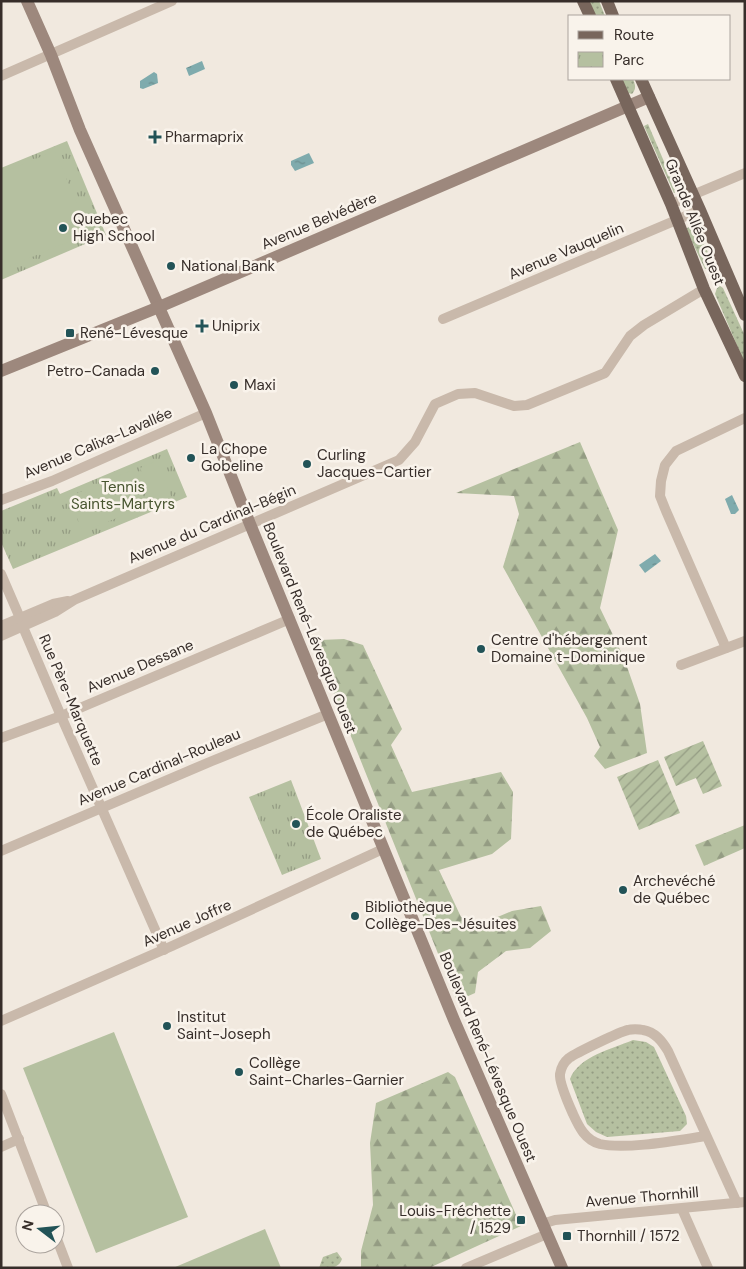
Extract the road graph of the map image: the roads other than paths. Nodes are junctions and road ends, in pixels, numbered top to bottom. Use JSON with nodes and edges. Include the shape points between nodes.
{"nodes":[{"id":1,"x":27,"y":1,"type":"edge"},
{"id":2,"x":172,"y":1,"type":"edge"},
{"id":3,"x":583,"y":1,"type":"edge"},
{"id":4,"x":607,"y":1,"type":"edge"},
{"id":5,"x":590,"y":15,"type":"edge"},
{"id":6,"x":614,"y":15,"type":"edge"},
{"id":7,"x":51,"y":55,"type":"junction"},
{"id":8,"x":1,"y":76,"type":"edge"},
{"id":9,"x":616,"y":80,"type":"edge"},
{"id":10,"x":641,"y":80,"type":"edge"},
{"id":11,"x":649,"y":97,"type":"junction"},
{"id":12,"x":628,"y":106,"type":"junction"},
{"id":13,"x":745,"y":173,"type":"edge"},
{"id":14,"x":692,"y":195,"type":"junction"},
{"id":15,"x":671,"y":204,"type":"junction"},
{"id":16,"x":700,"y":210,"type":"junction"},
{"id":17,"x":677,"y":220,"type":"junction"},
{"id":18,"x":704,"y":289,"type":"junction"},
{"id":19,"x":159,"y":307,"type":"junction"},
{"id":20,"x":745,"y":315,"type":"edge"},
{"id":21,"x":443,"y":319,"type":"dead end"},
{"id":22,"x":1,"y":371,"type":"edge"},
{"id":23,"x":745,"y":376,"type":"edge"},
{"id":24,"x":206,"y":413,"type":"junction"},
{"id":25,"x":745,"y":418,"type":"edge"},
{"id":26,"x":1,"y":500,"type":"edge"},
{"id":27,"x":250,"y":524,"type":"junction"},
{"id":28,"x":1,"y":574,"type":"edge"},
{"id":29,"x":290,"y":619,"type":"junction"},
{"id":30,"x":22,"y":622,"type":"junction"},
{"id":31,"x":1,"y":626,"type":"edge"},
{"id":32,"x":1,"y":636,"type":"edge"},
{"id":33,"x":745,"y":640,"type":"edge"},
{"id":34,"x":726,"y":648,"type":"junction"},
{"id":35,"x":681,"y":665,"type":"dead end"},
{"id":36,"x":328,"y":714,"type":"junction"},
{"id":37,"x":61,"y":716,"type":"junction"},
{"id":38,"x":1,"y":738,"type":"edge"},
{"id":39,"x":102,"y":807,"type":"junction"},
{"id":40,"x":383,"y":849,"type":"junction"},
{"id":41,"x":1,"y":851,"type":"edge"},
{"id":42,"x":164,"y":950,"type":"junction"},
{"id":43,"x":1,"y":1021,"type":"edge"},
{"id":44,"x":1,"y":1094,"type":"edge"},
{"id":45,"x":706,"y":1136,"type":"junction"},
{"id":46,"x":19,"y":1139,"type":"junction"},
{"id":47,"x":1,"y":1147,"type":"edge"},
{"id":48,"x":741,"y":1203,"type":"edge"},
{"id":49,"x":44,"y":1204,"type":"edge"},
{"id":50,"x":682,"y":1209,"type":"junction"},
{"id":51,"x":545,"y":1229,"type":"junction"},
{"id":52,"x":63,"y":1254,"type":"edge"},
{"id":53,"x":68,"y":1268,"type":"edge"},
{"id":54,"x":466,"y":1268,"type":"edge"},
{"id":55,"x":562,"y":1268,"type":"edge"},
{"id":56,"x":708,"y":1268,"type":"edge"}],
"edges":[{"from":1,"to":7,"type":"main road","name":"Boulevard René-Lévesque Ouest"},
{"from":2,"to":7,"type":"street"},
{"from":3,"to":5,"type":"main road"},
{"from":4,"to":6,"type":"main road"},
{"from":7,"to":8,"type":"street"},
{"from":7,"to":19,"type":"main road","name":"Boulevard René-Lévesque Ouest","via":[[80,130]]},
{"from":9,"to":12,"type":"main road","name":"Grande Allée Ouest"},
{"from":10,"to":11,"type":"main road","name":"Grande Allée Ouest"},
{"from":11,"to":12,"type":"main road","name":"Avenue Belvédère"},
{"from":11,"to":14,"type":"main road","name":"Grande Allée Ouest"},
{"from":12,"to":15,"type":"main road","name":"Grande Allée Ouest"},
{"from":12,"to":19,"type":"main road","name":"Avenue Belvédère"},
{"from":13,"to":14,"type":"street"},
{"from":14,"to":15,"type":"street"},
{"from":14,"to":16,"type":"main road","name":"Grande Allée Ouest"},
{"from":15,"to":17,"type":"main road","name":"Grande Allée Ouest"},
{"from":16,"to":17,"type":"street","name":"Avenue Vauquelin"},
{"from":16,"to":20,"type":"main road","name":"Grande Allée Ouest"},
{"from":17,"to":18,"type":"main road","name":"Grande Allée Ouest"},
{"from":17,"to":21,"type":"street","name":"Avenue Vauquelin"},
{"from":18,"to":23,"type":"main road","name":"Grande Allée Ouest"},
{"from":18,"to":27,"type":"street","name":"Avenue du Cardinal-Bégin","via":[[630,336],[605,373],[527,405],[514,406],[475,393],[450,397],[435,404],[415,442],[399,460]]},
{"from":19,"to":22,"type":"main road","name":"Avenue Belvédère"},
{"from":19,"to":24,"type":"main road","name":"Boulevard René-Lévesque Ouest"},
{"from":24,"to":26,"type":"street","name":"Avenue Calixa-Lavallée"},
{"from":24,"to":27,"type":"main road","name":"Boulevard René-Lévesque Ouest"},
{"from":25,"to":34,"type":"street","via":[[676,451],[665,465],[661,481],[660,496]]},
{"from":27,"to":29,"type":"main road","name":"Boulevard René-Lévesque Ouest"},
{"from":27,"to":30,"type":"street","name":"Avenue du Cardinal-Bégin","via":[[74,600],[55,612]]},
{"from":28,"to":30,"type":"street","name":"Rue Père-Marquette"},
{"from":29,"to":36,"type":"main road","name":"Boulevard René-Lévesque Ouest"},
{"from":29,"to":37,"type":"street","name":"Avenue Dessane"},
{"from":30,"to":31,"type":"street","name":"Avenue du Cardinal-Bégin"},
{"from":30,"to":32,"type":"street","name":"Avenue du Cardinal-Bégin"},
{"from":30,"to":37,"type":"street","name":"Rue Père-Marquette"},
{"from":33,"to":34,"type":"street"},
{"from":34,"to":35,"type":"street"},
{"from":36,"to":39,"type":"street","name":"Avenue Cardinal-Rouleau"},
{"from":36,"to":40,"type":"main road","name":"Boulevard René-Lévesque Ouest"},
{"from":37,"to":38,"type":"street","name":"Avenue Dessane"},
{"from":37,"to":39,"type":"street","name":"Rue Père-Marquette"},
{"from":39,"to":41,"type":"street","name":"Avenue Cardinal-Rouleau"},
{"from":39,"to":42,"type":"street","name":"Rue Père-Marquette"},
{"from":40,"to":42,"type":"street","name":"Avenue Joffre"},
{"from":40,"to":51,"type":"main road","name":"Boulevard René-Lévesque Ouest"},
{"from":42,"to":43,"type":"street","name":"Avenue Joffre"},
{"from":44,"to":46,"type":"street"},
{"from":45,"to":45,"type":"street","via":[[668,1051],[654,1034],[628,1030],[578,1052],[563,1064],[560,1075],[570,1109],[587,1137],[598,1143],[625,1146]]},
{"from":45,"to":48,"type":"street"},
{"from":46,"to":47,"type":"street"},
{"from":46,"to":49,"type":"street"},
{"from":48,"to":50,"type":"street","name":"Avenue Thornhill"},
{"from":50,"to":51,"type":"street","name":"Avenue Thornhill","via":[[555,1220]]},
{"from":50,"to":56,"type":"street"},
{"from":51,"to":54,"type":"street","name":"Avenue Thornhill"},
{"from":51,"to":55,"type":"main road","name":"Boulevard René-Lévesque Ouest"},
{"from":52,"to":53,"type":"street"}]}
